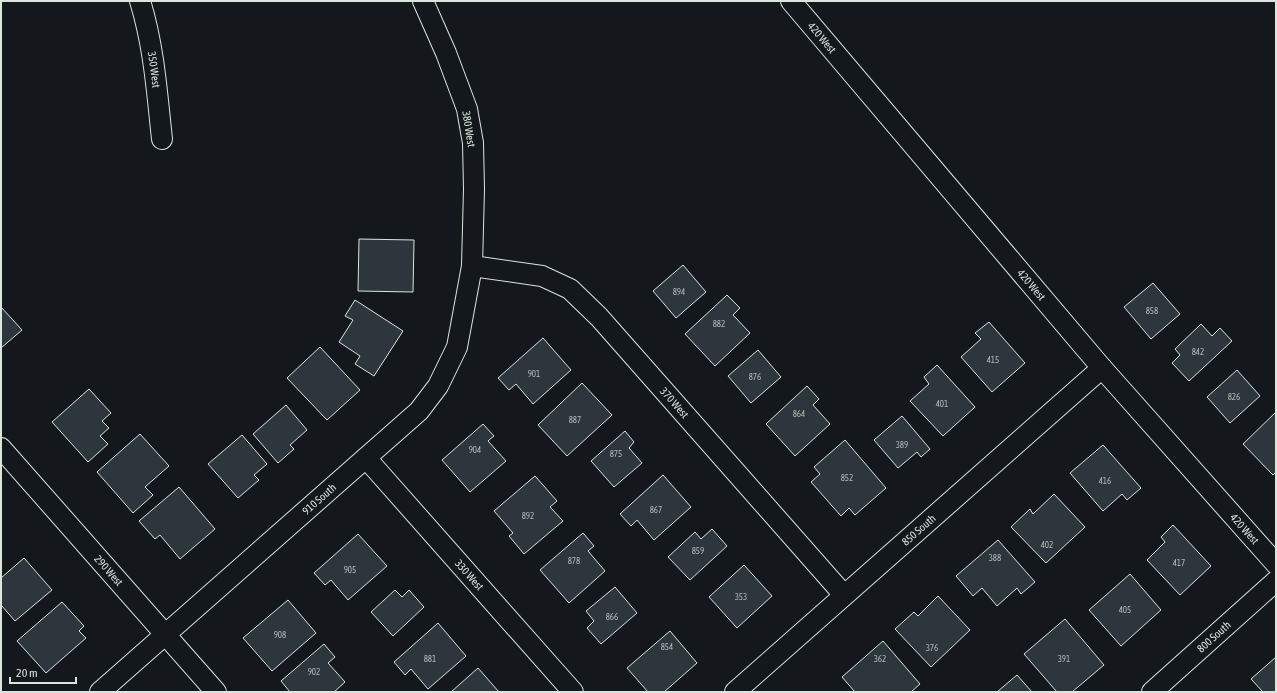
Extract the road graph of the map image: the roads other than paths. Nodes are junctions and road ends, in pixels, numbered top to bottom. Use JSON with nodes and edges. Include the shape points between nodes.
{"nodes":[{"id":1,"x":140,"y":1,"type":"edge"},
{"id":2,"x":423,"y":1,"type":"edge"},
{"id":3,"x":791,"y":1,"type":"edge"},
{"id":4,"x":162,"y":139,"type":"dead end"},
{"id":5,"x":472,"y":266,"type":"junction"},
{"id":6,"x":1102,"y":368,"type":"junction"},
{"id":7,"x":1,"y":448,"type":"edge"},
{"id":8,"x":366,"y":458,"type":"junction"},
{"id":9,"x":1276,"y":564,"type":"edge"},
{"id":10,"x":1276,"y":581,"type":"edge"},
{"id":11,"x":844,"y":595,"type":"junction"},
{"id":12,"x":166,"y":635,"type":"junction"},
{"id":13,"x":100,"y":692,"type":"edge"},
{"id":14,"x":216,"y":692,"type":"edge"},
{"id":15,"x":574,"y":692,"type":"edge"},
{"id":16,"x":735,"y":692,"type":"edge"},
{"id":17,"x":1152,"y":692,"type":"edge"}],
"edges":[{"from":1,"to":4,"type":"street","name":"350 West","via":[[148,26]]},
{"from":2,"to":5,"type":"street","name":"380 West","via":[[467,109],[473,143]]},
{"from":3,"to":6,"type":"street","name":"420 West"},
{"from":5,"to":8,"type":"street","name":"910 South","via":[[457,347],[438,386],[419,411]]},
{"from":5,"to":11,"type":"street","name":"370 West","via":[[542,276],[570,289],[604,323]]},
{"from":6,"to":9,"type":"street","name":"420 West"},
{"from":6,"to":11,"type":"street","name":"850 South"},
{"from":7,"to":12,"type":"street","name":"290 West"},
{"from":8,"to":12,"type":"street","name":"910 South"},
{"from":8,"to":15,"type":"street","name":"330 West"},
{"from":10,"to":17,"type":"street","name":"800 South"},
{"from":11,"to":16,"type":"street","name":"850 South"},
{"from":12,"to":13,"type":"street","name":"910 South"},
{"from":12,"to":14,"type":"street","name":"290 West"}]}
